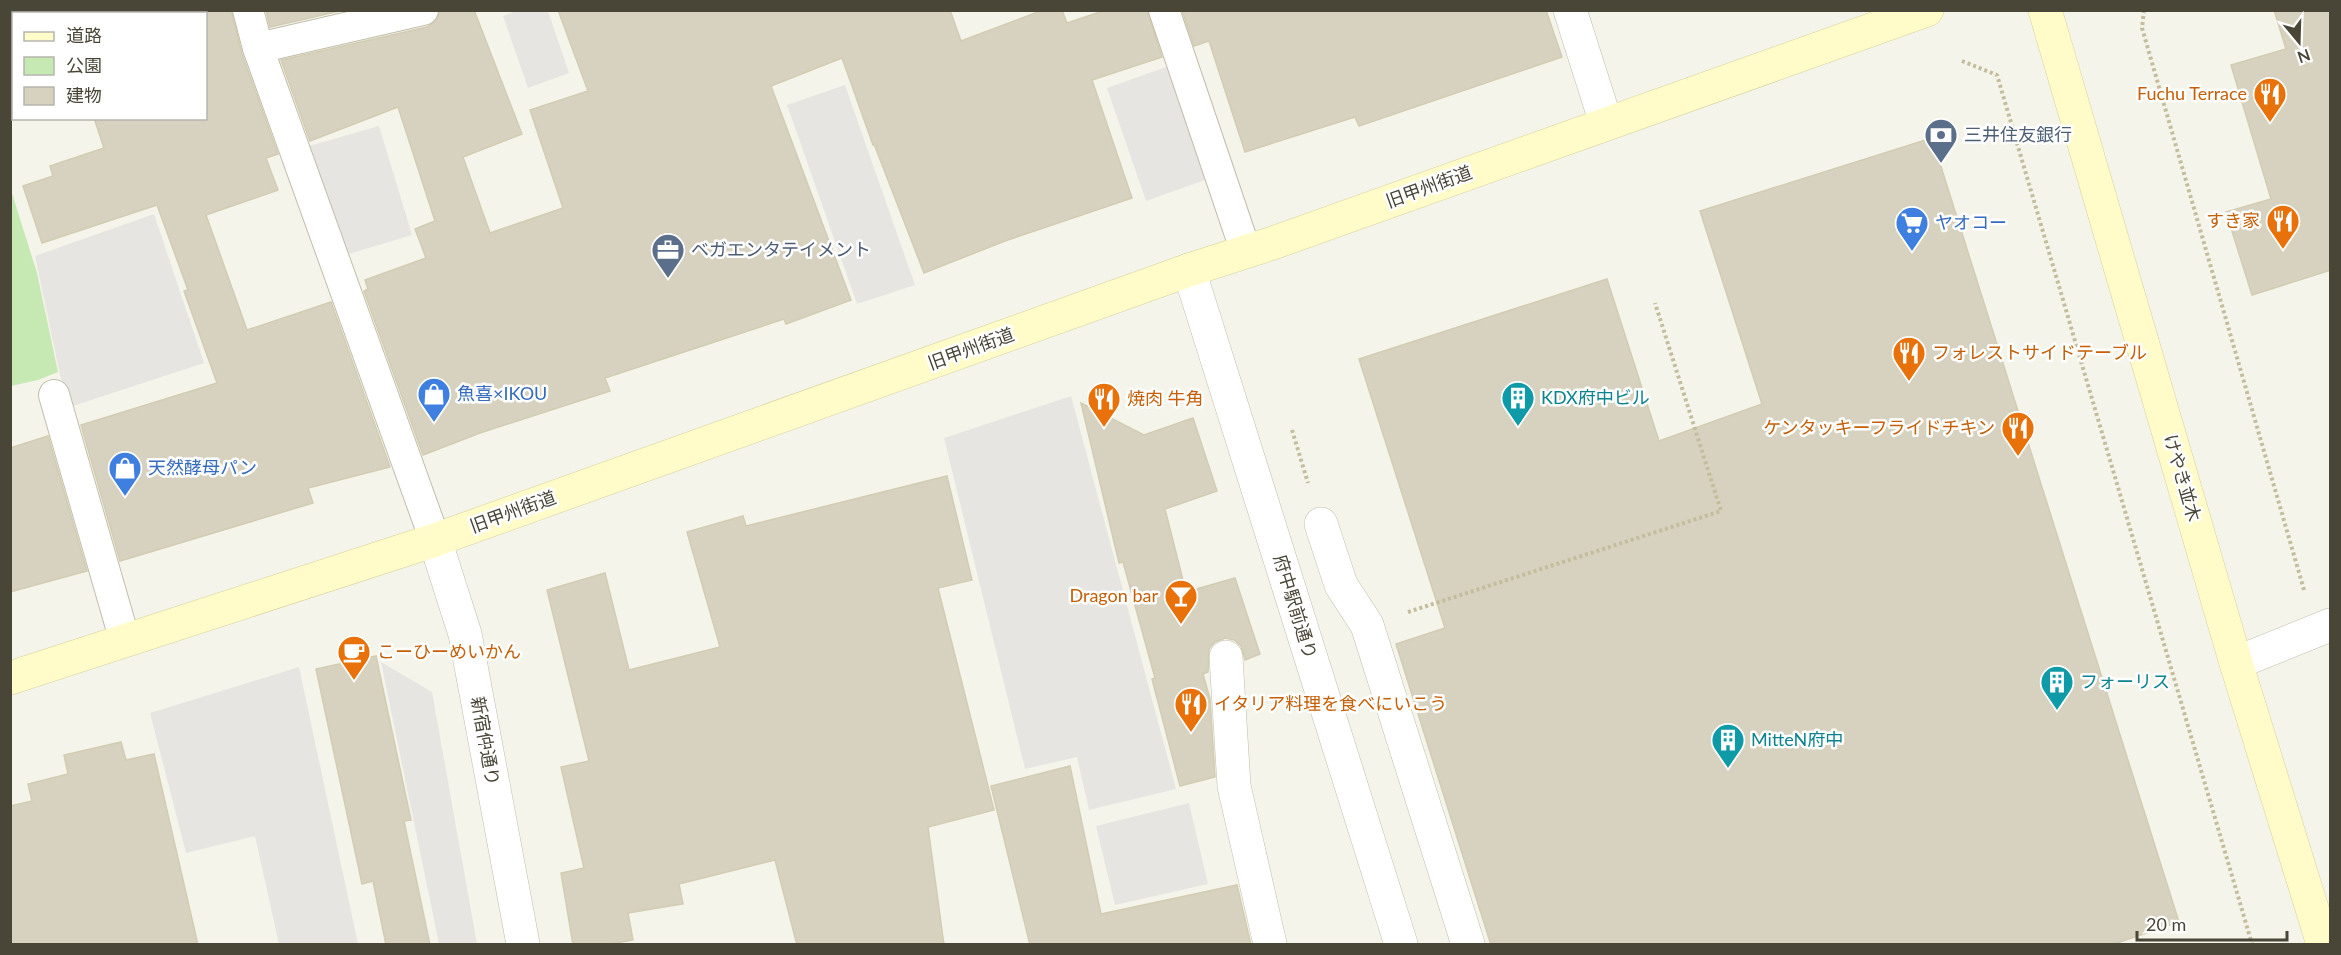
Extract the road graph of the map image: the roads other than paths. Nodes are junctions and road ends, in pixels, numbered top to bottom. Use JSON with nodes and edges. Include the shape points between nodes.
{"nodes":[{"id":1,"x":248,"y":10,"type":"edge"},
{"id":2,"x":423,"y":10,"type":"edge"},
{"id":3,"x":1164,"y":10,"type":"edge"},
{"id":4,"x":1570,"y":10,"type":"edge"},
{"id":5,"x":1928,"y":10,"type":"edge"},
{"id":6,"x":2045,"y":10,"type":"edge"},
{"id":7,"x":258,"y":48,"type":"junction"},
{"id":8,"x":1606,"y":123,"type":"junction"},
{"id":9,"x":1246,"y":252,"type":"junction"},
{"id":10,"x":1189,"y":270,"type":"junction"},
{"id":11,"x":54,"y":395,"type":"dead end"},
{"id":12,"x":1321,"y":524,"type":"road end"},
{"id":13,"x":435,"y":540,"type":"junction"},
{"id":14,"x":2323,"y":628,"type":"edge"},
{"id":15,"x":125,"y":641,"type":"junction"},
{"id":16,"x":1226,"y":657,"type":"dead end"},
{"id":17,"x":2236,"y":663,"type":"junction"},
{"id":18,"x":10,"y":678,"type":"edge"},
{"id":19,"x":523,"y":945,"type":"edge"},
{"id":20,"x":1270,"y":945,"type":"edge"},
{"id":21,"x":1401,"y":945,"type":"edge"},
{"id":22,"x":1468,"y":945,"type":"edge"},
{"id":23,"x":2323,"y":945,"type":"edge"}],
"edges":[{"from":1,"to":7,"type":"lane"},
{"from":2,"to":7,"type":"lane"},
{"from":3,"to":9,"type":"lane"},
{"from":4,"to":8,"type":"street"},
{"from":5,"to":8,"type":"main road","name":"旧甲州街道"},
{"from":6,"to":17,"type":"main road","name":"けやき並木"},
{"from":7,"to":13,"type":"lane"},
{"from":8,"to":9,"type":"main road","name":"旧甲州街道"},
{"from":9,"to":10,"type":"main road","name":"旧甲州街道"},
{"from":10,"to":13,"type":"main road","name":"旧甲州街道"},
{"from":10,"to":21,"type":"street","name":"府中駅前通り"},
{"from":11,"to":15,"type":"lane"},
{"from":12,"to":22,"type":"street","via":[[1341,585],[1367,625]]},
{"from":13,"to":15,"type":"main road","name":"旧甲州街道"},
{"from":13,"to":19,"type":"street","name":"新宿仲通り","via":[[465,634]]},
{"from":14,"to":17,"type":"street"},
{"from":15,"to":18,"type":"main road","name":"旧甲州街道"},
{"from":16,"to":20,"type":"street","via":[[1234,786]]},
{"from":17,"to":23,"type":"main road","name":"けやき並木"}]}
